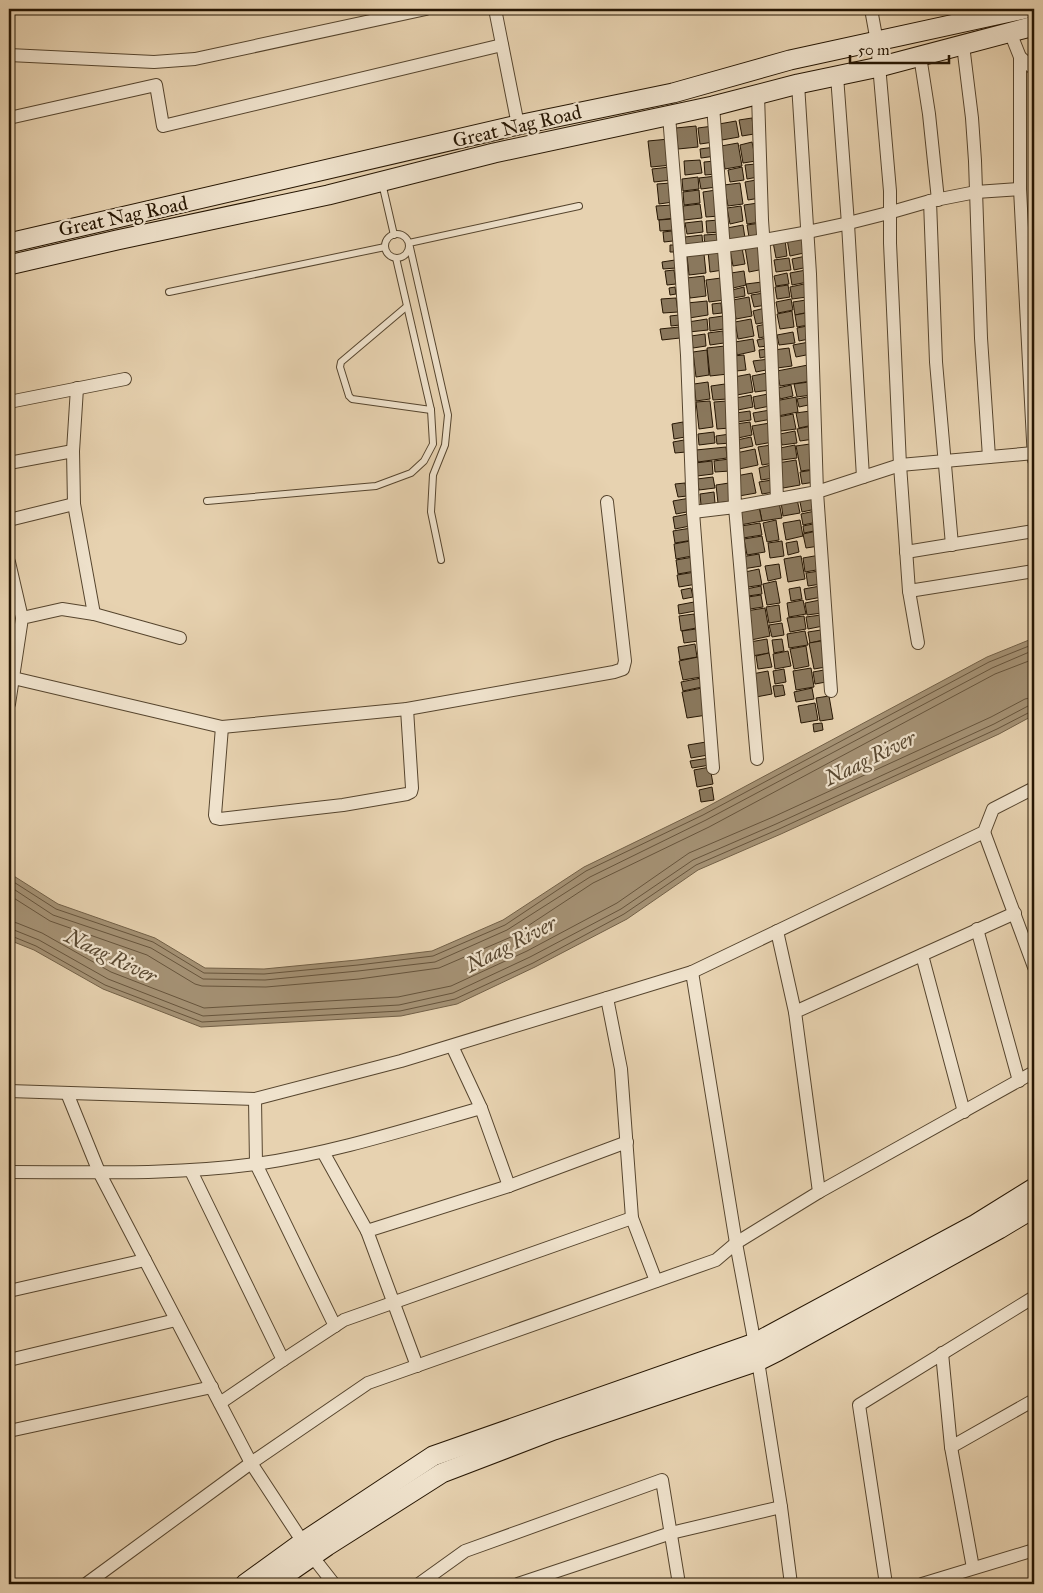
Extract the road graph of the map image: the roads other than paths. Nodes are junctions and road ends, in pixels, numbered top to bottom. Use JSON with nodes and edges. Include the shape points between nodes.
{"nodes":[{"id":1,"x":426,"y":9,"type":"edge"},
{"id":2,"x":495,"y":9,"type":"edge"},
{"id":3,"x":871,"y":9,"type":"edge"},
{"id":4,"x":1024,"y":9,"type":"edge"},
{"id":5,"x":402,"y":11,"type":"edge"},
{"id":6,"x":1034,"y":26,"type":"edge"},
{"id":7,"x":1010,"y":32,"type":"junction"},
{"id":8,"x":878,"y":42,"type":"junction"},
{"id":9,"x":502,"y":44,"type":"junction"},
{"id":10,"x":963,"y":45,"type":"junction"},
{"id":11,"x":9,"y":55,"type":"edge"},
{"id":12,"x":920,"y":56,"type":"junction"},
{"id":13,"x":1020,"y":57,"type":"junction"},
{"id":14,"x":154,"y":62,"type":"junction"},
{"id":15,"x":879,"y":67,"type":"junction"},
{"id":16,"x":1034,"y":69,"type":"edge"},
{"id":17,"x":837,"y":76,"type":"junction"},
{"id":18,"x":798,"y":84,"type":"junction"},
{"id":19,"x":156,"y":85,"type":"junction"},
{"id":20,"x":758,"y":95,"type":"junction"},
{"id":21,"x":713,"y":106,"type":"junction"},
{"id":22,"x":669,"y":116,"type":"junction"},
{"id":23,"x":9,"y":118,"type":"edge"},
{"id":24,"x":518,"y":125,"type":"junction"},
{"id":25,"x":522,"y":146,"type":"junction"},
{"id":26,"x":382,"y":182,"type":"junction"},
{"id":27,"x":1020,"y":189,"type":"junction"},
{"id":28,"x":976,"y":192,"type":"junction"},
{"id":29,"x":934,"y":201,"type":"junction"},
{"id":30,"x":580,"y":206,"type":"dead end"},
{"id":31,"x":890,"y":213,"type":"junction"},
{"id":32,"x":848,"y":224,"type":"junction"},
{"id":33,"x":807,"y":232,"type":"junction"},
{"id":34,"x":394,"y":235,"type":"junction"},
{"id":35,"x":763,"y":240,"type":"junction"},
{"id":36,"x":9,"y":243,"type":"edge"},
{"id":37,"x":408,"y":243,"type":"junction"},
{"id":38,"x":385,"y":247,"type":"junction"},
{"id":39,"x":725,"y":247,"type":"junction"},
{"id":40,"x":680,"y":251,"type":"junction"},
{"id":41,"x":396,"y":258,"type":"junction"},
{"id":42,"x":9,"y":265,"type":"edge"},
{"id":43,"x":169,"y":292,"type":"dead end"},
{"id":44,"x":406,"y":307,"type":"junction"},
{"id":45,"x":125,"y":379,"type":"dead end"},
{"id":46,"x":77,"y":388,"type":"junction"},
{"id":47,"x":9,"y":402,"type":"edge"},
{"id":48,"x":431,"y":410,"type":"junction"},
{"id":49,"x":73,"y":451,"type":"junction"},
{"id":50,"x":1034,"y":453,"type":"edge"},
{"id":51,"x":989,"y":457,"type":"junction"},
{"id":52,"x":1034,"y":460,"type":"edge"},
{"id":53,"x":944,"y":461,"type":"junction"},
{"id":54,"x":9,"y":463,"type":"edge"},
{"id":55,"x":900,"y":465,"type":"junction"},
{"id":56,"x":863,"y":477,"type":"junction"},
{"id":57,"x":817,"y":492,"type":"junction"},
{"id":58,"x":777,"y":499,"type":"junction"},
{"id":59,"x":207,"y":501,"type":"dead end"},
{"id":60,"x":607,"y":502,"type":"dead end"},
{"id":61,"x":74,"y":504,"type":"junction"},
{"id":62,"x":735,"y":507,"type":"junction"},
{"id":63,"x":693,"y":512,"type":"junction"},
{"id":64,"x":9,"y":520,"type":"edge"},
{"id":65,"x":1034,"y":531,"type":"edge"},
{"id":66,"x":952,"y":545,"type":"junction"},
{"id":67,"x":906,"y":552,"type":"junction"},
{"id":68,"x":441,"y":560,"type":"dead end"},
{"id":69,"x":9,"y":562,"type":"edge"},
{"id":70,"x":1034,"y":571,"type":"edge"},
{"id":71,"x":909,"y":591,"type":"junction"},
{"id":72,"x":94,"y":614,"type":"junction"},
{"id":73,"x":22,"y":618,"type":"junction"},
{"id":74,"x":180,"y":638,"type":"dead end"},
{"id":75,"x":918,"y":643,"type":"dead end"},
{"id":76,"x":11,"y":678,"type":"edge"},
{"id":77,"x":831,"y":691,"type":"dead end"},
{"id":78,"x":9,"y":704,"type":"edge"},
{"id":79,"x":407,"y":709,"type":"junction"},
{"id":80,"x":222,"y":727,"type":"junction"},
{"id":81,"x":757,"y":759,"type":"dead end"},
{"id":82,"x":713,"y":768,"type":"dead end"},
{"id":83,"x":1034,"y":788,"type":"edge"},
{"id":84,"x":984,"y":832,"type":"junction"},
{"id":85,"x":1015,"y":913,"type":"junction"},
{"id":86,"x":977,"y":929,"type":"junction"},
{"id":87,"x":777,"y":931,"type":"junction"},
{"id":88,"x":922,"y":955,"type":"junction"},
{"id":89,"x":1034,"y":967,"type":"edge"},
{"id":90,"x":692,"y":972,"type":"junction"},
{"id":91,"x":607,"y":998,"type":"junction"},
{"id":92,"x":795,"y":1012,"type":"junction"},
{"id":93,"x":452,"y":1046,"type":"junction"},
{"id":94,"x":1034,"y":1072,"type":"edge"},
{"id":95,"x":1019,"y":1081,"type":"junction"},
{"id":96,"x":9,"y":1091,"type":"edge"},
{"id":97,"x":68,"y":1093,"type":"junction"},
{"id":98,"x":255,"y":1099,"type":"junction"},
{"id":99,"x":481,"y":1108,"type":"junction"},
{"id":100,"x":964,"y":1112,"type":"junction"},
{"id":101,"x":626,"y":1142,"type":"junction"},
{"id":102,"x":323,"y":1152,"type":"junction"},
{"id":103,"x":256,"y":1164,"type":"junction"},
{"id":104,"x":191,"y":1171,"type":"junction"},
{"id":105,"x":9,"y":1172,"type":"edge"},
{"id":106,"x":99,"y":1172,"type":"junction"},
{"id":107,"x":509,"y":1186,"type":"junction"},
{"id":108,"x":1034,"y":1188,"type":"edge"},
{"id":109,"x":819,"y":1192,"type":"junction"},
{"id":110,"x":1034,"y":1208,"type":"edge"},
{"id":111,"x":632,"y":1218,"type":"junction"},
{"id":112,"x":367,"y":1231,"type":"junction"},
{"id":113,"x":736,"y":1243,"type":"junction"},
{"id":114,"x":145,"y":1260,"type":"junction"},
{"id":115,"x":656,"y":1281,"type":"junction"},
{"id":116,"x":9,"y":1291,"type":"edge"},
{"id":117,"x":1034,"y":1296,"type":"edge"},
{"id":118,"x":394,"y":1302,"type":"junction"},
{"id":119,"x":176,"y":1320,"type":"junction"},
{"id":120,"x":335,"y":1326,"type":"junction"},
{"id":121,"x":756,"y":1352,"type":"junction"},
{"id":122,"x":942,"y":1353,"type":"junction"},
{"id":123,"x":9,"y":1360,"type":"edge"},
{"id":124,"x":282,"y":1360,"type":"junction"},
{"id":125,"x":417,"y":1366,"type":"junction"},
{"id":126,"x":212,"y":1388,"type":"junction"},
{"id":127,"x":1034,"y":1400,"type":"edge"},
{"id":128,"x":220,"y":1403,"type":"junction"},
{"id":129,"x":9,"y":1431,"type":"edge"},
{"id":130,"x":951,"y":1446,"type":"junction"},
{"id":131,"x":251,"y":1463,"type":"junction"},
{"id":132,"x":781,"y":1507,"type":"junction"},
{"id":133,"x":671,"y":1532,"type":"junction"},
{"id":134,"x":307,"y":1549,"type":"junction"},
{"id":135,"x":1034,"y":1550,"type":"edge"},
{"id":136,"x":973,"y":1568,"type":"junction"},
{"id":137,"x":86,"y":1584,"type":"edge"},
{"id":138,"x":245,"y":1584,"type":"edge"},
{"id":139,"x":272,"y":1584,"type":"edge"},
{"id":140,"x":334,"y":1584,"type":"edge"},
{"id":141,"x":419,"y":1584,"type":"edge"},
{"id":142,"x":518,"y":1584,"type":"edge"},
{"id":143,"x":679,"y":1584,"type":"edge"},
{"id":144,"x":791,"y":1584,"type":"edge"},
{"id":145,"x":886,"y":1584,"type":"edge"},
{"id":146,"x":922,"y":1584,"type":"edge"}],
"edges":[{"from":1,"to":5,"type":"street"},
{"from":2,"to":9,"type":"street"},
{"from":3,"to":8,"type":"street"},
{"from":4,"to":8,"type":"main road","name":"Great Nag Road"},
{"from":5,"to":14,"type":"street","via":[[196,59]]},
{"from":6,"to":7,"type":"main road","name":"Great Nag Road"},
{"from":7,"to":10,"type":"main road","name":"Great Nag Road"},
{"from":7,"to":13,"type":"street"},
{"from":8,"to":15,"type":"street"},
{"from":8,"to":24,"type":"main road","name":"Great Nag Road","via":[[790,60],[672,93]]},
{"from":9,"to":19,"type":"street","via":[[163,126]]},
{"from":9,"to":24,"type":"street"},
{"from":10,"to":12,"type":"main road","name":"Great Nag Road"},
{"from":10,"to":28,"type":"street","via":[[972,118]]},
{"from":11,"to":14,"type":"street"},
{"from":12,"to":15,"type":"main road","name":"Great Nag Road"},
{"from":12,"to":29,"type":"street","via":[[932,132]]},
{"from":13,"to":16,"type":"street"},
{"from":13,"to":27,"type":"street"},
{"from":14,"to":19,"type":"street"},
{"from":15,"to":17,"type":"main road","name":"Great Nag Road"},
{"from":15,"to":31,"type":"street"},
{"from":17,"to":18,"type":"main road","name":"Great Nag Road"},
{"from":17,"to":32,"type":"street"},
{"from":18,"to":20,"type":"main road","name":"Great Nag Road"},
{"from":18,"to":33,"type":"street"},
{"from":19,"to":23,"type":"street"},
{"from":20,"to":21,"type":"main road","name":"Great Nag Road"},
{"from":20,"to":35,"type":"street"},
{"from":21,"to":22,"type":"main road","name":"Great Nag Road"},
{"from":21,"to":39,"type":"street"},
{"from":22,"to":25,"type":"main road","name":"Great Nag Road"},
{"from":22,"to":40,"type":"street"},
{"from":24,"to":25,"type":"main road"},
{"from":24,"to":36,"type":"main road","name":"Great Nag Road"},
{"from":25,"to":26,"type":"main road","name":"Great Nag Road"},
{"from":26,"to":34,"type":"lane"},
{"from":26,"to":42,"type":"main road","name":"Great Nag Road"},
{"from":27,"to":28,"type":"street"},
{"from":27,"to":50,"type":"street"},
{"from":28,"to":29,"type":"street"},
{"from":28,"to":51,"type":"street","via":[[980,338]]},
{"from":29,"to":31,"type":"street"},
{"from":29,"to":53,"type":"street","via":[[936,362]]},
{"from":30,"to":37,"type":"lane"},
{"from":31,"to":32,"type":"street"},
{"from":31,"to":55,"type":"street"},
{"from":32,"to":33,"type":"street"},
{"from":32,"to":56,"type":"street"},
{"from":33,"to":35,"type":"street"},
{"from":33,"to":57,"type":"street"},
{"from":34,"to":37,"type":"lane","via":[[401,235]]},
{"from":34,"to":38,"type":"lane","via":[[387,239]]},
{"from":35,"to":39,"type":"street"},
{"from":35,"to":58,"type":"street"},
{"from":37,"to":41,"type":"lane","via":[[406,254]]},
{"from":37,"to":68,"type":"lane","via":[[448,415],[445,445],[433,475],[431,503]]},
{"from":38,"to":41,"type":"lane","via":[[388,254]]},
{"from":38,"to":43,"type":"lane"},
{"from":39,"to":40,"type":"street"},
{"from":39,"to":62,"type":"street"},
{"from":40,"to":63,"type":"street"},
{"from":41,"to":44,"type":"lane"},
{"from":44,"to":48,"type":"lane"},
{"from":44,"to":48,"type":"lane","via":[[341,362],[340,367],[352,399]]},
{"from":45,"to":46,"type":"street"},
{"from":46,"to":47,"type":"street"},
{"from":46,"to":49,"type":"street"},
{"from":48,"to":59,"type":"lane","via":[[433,444],[424,461],[411,473],[376,486]]},
{"from":49,"to":54,"type":"street"},
{"from":49,"to":61,"type":"street"},
{"from":50,"to":51,"type":"street"},
{"from":50,"to":52,"type":"street"},
{"from":51,"to":53,"type":"street"},
{"from":53,"to":55,"type":"street"},
{"from":53,"to":66,"type":"street"},
{"from":55,"to":56,"type":"street"},
{"from":55,"to":67,"type":"street"},
{"from":56,"to":57,"type":"street"},
{"from":57,"to":58,"type":"street"},
{"from":57,"to":77,"type":"street"},
{"from":58,"to":62,"type":"street"},
{"from":60,"to":79,"type":"street","via":[[625,661],[623,670]]},
{"from":61,"to":64,"type":"street"},
{"from":61,"to":72,"type":"street"},
{"from":62,"to":63,"type":"street"},
{"from":62,"to":81,"type":"street"},
{"from":63,"to":82,"type":"street"},
{"from":65,"to":66,"type":"street"},
{"from":66,"to":67,"type":"street"},
{"from":67,"to":71,"type":"street"},
{"from":69,"to":73,"type":"street"},
{"from":70,"to":71,"type":"street"},
{"from":71,"to":75,"type":"street"},
{"from":72,"to":73,"type":"street","via":[[62,609]]},
{"from":72,"to":74,"type":"street"},
{"from":73,"to":76,"type":"street"},
{"from":76,"to":78,"type":"street"},
{"from":76,"to":80,"type":"street"},
{"from":79,"to":80,"type":"street"},
{"from":79,"to":80,"type":"street","via":[[411,792],[343,805],[220,820],[215,815]]},
{"from":83,"to":84,"type":"street","via":[[993,809]]},
{"from":84,"to":85,"type":"street"},
{"from":84,"to":87,"type":"street"},
{"from":85,"to":86,"type":"street"},
{"from":85,"to":89,"type":"street"},
{"from":86,"to":88,"type":"street"},
{"from":86,"to":95,"type":"street"},
{"from":87,"to":90,"type":"street"},
{"from":87,"to":92,"type":"street"},
{"from":88,"to":92,"type":"street"},
{"from":88,"to":100,"type":"street"},
{"from":90,"to":91,"type":"street"},
{"from":90,"to":113,"type":"street"},
{"from":91,"to":93,"type":"street"},
{"from":91,"to":101,"type":"street","via":[[621,1069]]},
{"from":92,"to":109,"type":"street"},
{"from":93,"to":98,"type":"street"},
{"from":93,"to":99,"type":"street"},
{"from":94,"to":95,"type":"street"},
{"from":95,"to":100,"type":"street"},
{"from":96,"to":97,"type":"street"},
{"from":97,"to":98,"type":"street"},
{"from":97,"to":106,"type":"street"},
{"from":98,"to":103,"type":"street"},
{"from":99,"to":102,"type":"street"},
{"from":99,"to":107,"type":"street"},
{"from":100,"to":109,"type":"street"},
{"from":101,"to":107,"type":"street"},
{"from":101,"to":111,"type":"street"},
{"from":102,"to":103,"type":"street"},
{"from":102,"to":112,"type":"street"},
{"from":103,"to":104,"type":"street"},
{"from":103,"to":120,"type":"street"},
{"from":104,"to":106,"type":"street"},
{"from":104,"to":124,"type":"street"},
{"from":105,"to":106,"type":"street"},
{"from":106,"to":114,"type":"street"},
{"from":107,"to":112,"type":"street"},
{"from":108,"to":121,"type":"main road"},
{"from":109,"to":113,"type":"street"},
{"from":110,"to":121,"type":"main road","via":[[778,1351]]},
{"from":111,"to":115,"type":"street"},
{"from":111,"to":118,"type":"street"},
{"from":112,"to":118,"type":"street"},
{"from":113,"to":115,"type":"street","via":[[716,1260]]},
{"from":113,"to":121,"type":"street"},
{"from":114,"to":116,"type":"street"},
{"from":114,"to":119,"type":"street"},
{"from":115,"to":125,"type":"street"},
{"from":117,"to":122,"type":"street"},
{"from":118,"to":120,"type":"street"},
{"from":118,"to":125,"type":"street"},
{"from":119,"to":123,"type":"street"},
{"from":119,"to":126,"type":"street"},
{"from":120,"to":124,"type":"street"},
{"from":121,"to":132,"type":"street"},
{"from":121,"to":134,"type":"main road","via":[[442,1473]]},
{"from":122,"to":130,"type":"street"},
{"from":122,"to":145,"type":"street","via":[[859,1405]]},
{"from":124,"to":128,"type":"street"},
{"from":125,"to":131,"type":"street","via":[[368,1383]]},
{"from":126,"to":128,"type":"street"},
{"from":126,"to":129,"type":"street"},
{"from":127,"to":130,"type":"street"},
{"from":128,"to":131,"type":"street"},
{"from":130,"to":136,"type":"street"},
{"from":131,"to":134,"type":"street"},
{"from":131,"to":137,"type":"street"},
{"from":132,"to":133,"type":"street"},
{"from":132,"to":144,"type":"street"},
{"from":133,"to":141,"type":"street","via":[[662,1480],[465,1551]]},
{"from":133,"to":142,"type":"street"},
{"from":133,"to":143,"type":"street"},
{"from":134,"to":138,"type":"main road"},
{"from":134,"to":139,"type":"main road"},
{"from":134,"to":140,"type":"street"},
{"from":135,"to":136,"type":"street"},
{"from":136,"to":146,"type":"street"}]}
